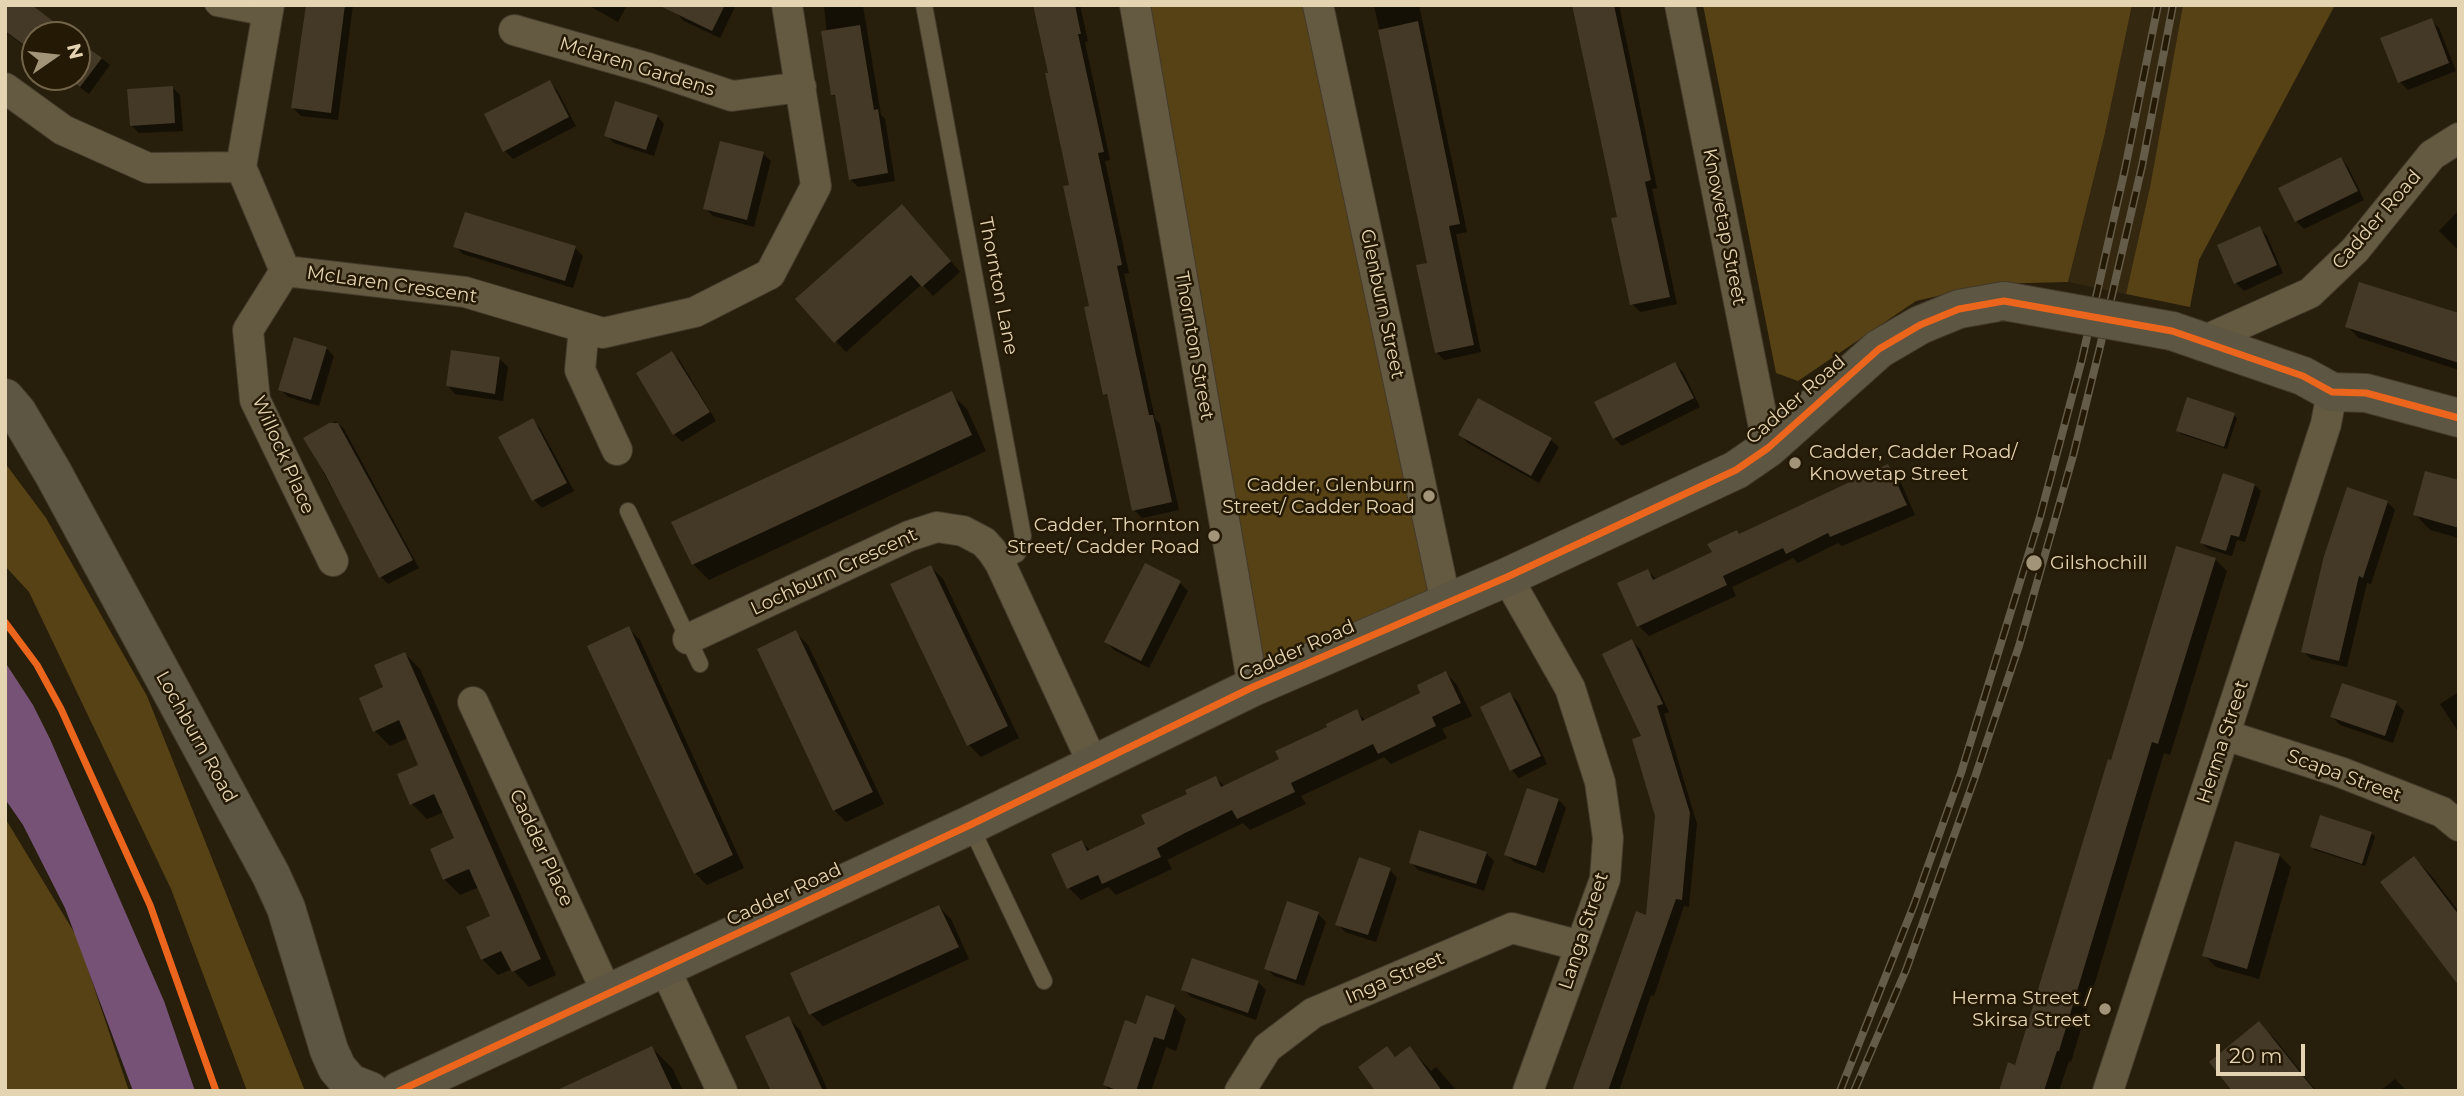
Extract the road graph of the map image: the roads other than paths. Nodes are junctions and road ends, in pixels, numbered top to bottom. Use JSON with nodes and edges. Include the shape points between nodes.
{"nodes":[{"id":1,"x":213,"y":5,"type":"edge"},
{"id":2,"x":787,"y":5,"type":"edge"},
{"id":3,"x":924,"y":5,"type":"edge"},
{"id":4,"x":1135,"y":5,"type":"edge"},
{"id":5,"x":1318,"y":5,"type":"edge"},
{"id":6,"x":1680,"y":5,"type":"edge"},
{"id":7,"x":268,"y":11,"type":"edge"},
{"id":8,"x":514,"y":30,"type":"dead end"},
{"id":9,"x":801,"y":87,"type":"junction"},
{"id":10,"x":5,"y":88,"type":"edge"},
{"id":11,"x":2459,"y":138,"type":"edge"},
{"id":12,"x":241,"y":167,"type":"junction"},
{"id":13,"x":285,"y":271,"type":"junction"},
{"id":14,"x":584,"y":328,"type":"junction"},
{"id":15,"x":2187,"y":336,"type":"junction"},
{"id":16,"x":2332,"y":392,"type":"junction"},
{"id":17,"x":5,"y":398,"type":"edge"},
{"id":18,"x":2459,"y":418,"type":"edge"},
{"id":19,"x":1768,"y":448,"type":"junction"},
{"id":20,"x":617,"y":450,"type":"dead end"},
{"id":21,"x":628,"y":512,"type":"dead end"},
{"id":22,"x":332,"y":561,"type":"dead end"},
{"id":23,"x":1000,"y":563,"type":"junction"},
{"id":24,"x":1507,"y":577,"type":"junction"},
{"id":25,"x":1446,"y":603,"type":"junction"},
{"id":26,"x":694,"y":652,"type":"joint"},
{"id":27,"x":1253,"y":687,"type":"junction"},
{"id":28,"x":473,"y":702,"type":"dead end"},
{"id":29,"x":2225,"y":735,"type":"junction"},
{"id":30,"x":1094,"y":766,"type":"junction"},
{"id":31,"x":970,"y":825,"type":"junction"},
{"id":32,"x":2459,"y":826,"type":"edge"},
{"id":33,"x":1581,"y":946,"type":"junction"},
{"id":34,"x":665,"y":969,"type":"junction"},
{"id":35,"x":1044,"y":981,"type":"dead end"},
{"id":36,"x":608,"y":995,"type":"junction"},
{"id":37,"x":356,"y":1088,"type":"edge"},
{"id":38,"x":399,"y":1091,"type":"edge"},
{"id":39,"x":722,"y":1091,"type":"edge"},
{"id":40,"x":1240,"y":1091,"type":"edge"},
{"id":41,"x":1528,"y":1091,"type":"edge"},
{"id":42,"x":2108,"y":1091,"type":"edge"}],
"edges":[{"from":1,"to":7,"type":"lane"},
{"from":2,"to":9,"type":"street","name":"McLaren Crescent"},
{"from":3,"to":23,"type":"lane","name":"Thornton Lane","via":[[1023,536],[1017,554]]},
{"from":4,"to":27,"type":"street","name":"Thornton Street"},
{"from":5,"to":25,"type":"street","name":"Glenburn Street"},
{"from":6,"to":19,"type":"street","name":"Knowetap Street"},
{"from":7,"to":12,"type":"street"},
{"from":8,"to":9,"type":"street","name":"Mclaren Gardens","via":[[732,96]]},
{"from":9,"to":14,"type":"street","name":"McLaren Crescent","via":[[816,186],[770,274],[695,312],[603,334]]},
{"from":10,"to":12,"type":"street","via":[[64,130],[148,168]]},
{"from":11,"to":15,"type":"street","name":"Cadder Road","via":[[2432,155],[2356,250],[2310,293]]},
{"from":12,"to":13,"type":"street","name":"McLaren Crescent"},
{"from":13,"to":14,"type":"street","name":"McLaren Crescent","via":[[465,292]]},
{"from":13,"to":22,"type":"street","name":"Willock Place","via":[[248,330],[255,400]]},
{"from":14,"to":20,"type":"street","via":[[580,370]]},
{"from":15,"to":16,"type":"street","via":[[2303,376]]},
{"from":15,"to":19,"type":"street","name":"Cadder Road","bridge":true,"via":[[2004,301],[1959,309],[1879,349]]},
{"from":16,"to":18,"type":"street","via":[[2366,393]]},
{"from":16,"to":29,"type":"street","name":"Herma Street","via":[[2326,424]]},
{"from":17,"to":37,"type":"street","name":"Lochburn Road","via":[[53,473],[271,875],[289,918],[329,1050],[337,1068]]},
{"from":19,"to":24,"type":"street","name":"Cadder Road","via":[[1736,470]]},
{"from":21,"to":26,"type":"lane"},
{"from":23,"to":26,"type":"street","name":"Lochburn Crescent","via":[[974,536],[937,527],[909,536]]},
{"from":23,"to":30,"type":"street","name":"Lochburn Crescent"},
{"from":24,"to":25,"type":"street","name":"Cadder Road"},
{"from":24,"to":33,"type":"street","name":"Langa Street","via":[[1570,688],[1601,782],[1608,838],[1605,879]]},
{"from":25,"to":27,"type":"street","name":"Cadder Road"},
{"from":27,"to":30,"type":"street","name":"Cadder Road"},
{"from":28,"to":36,"type":"street","name":"Cadder Place"},
{"from":29,"to":32,"type":"street","name":"Scapa Street","via":[[2353,777],[2442,812]]},
{"from":29,"to":42,"type":"street","name":"Herma Street"},
{"from":30,"to":31,"type":"street","name":"Cadder Road"},
{"from":31,"to":34,"type":"street","name":"Cadder Road"},
{"from":31,"to":35,"type":"lane"},
{"from":33,"to":40,"type":"street","name":"Inga Street","via":[[1512,928],[1313,1013],[1267,1048]]},
{"from":33,"to":41,"type":"street","name":"Langa Street"},
{"from":34,"to":36,"type":"street","name":"Cadder Road"},
{"from":34,"to":39,"type":"street"},
{"from":36,"to":38,"type":"street","name":"Cadder Road"}]}
